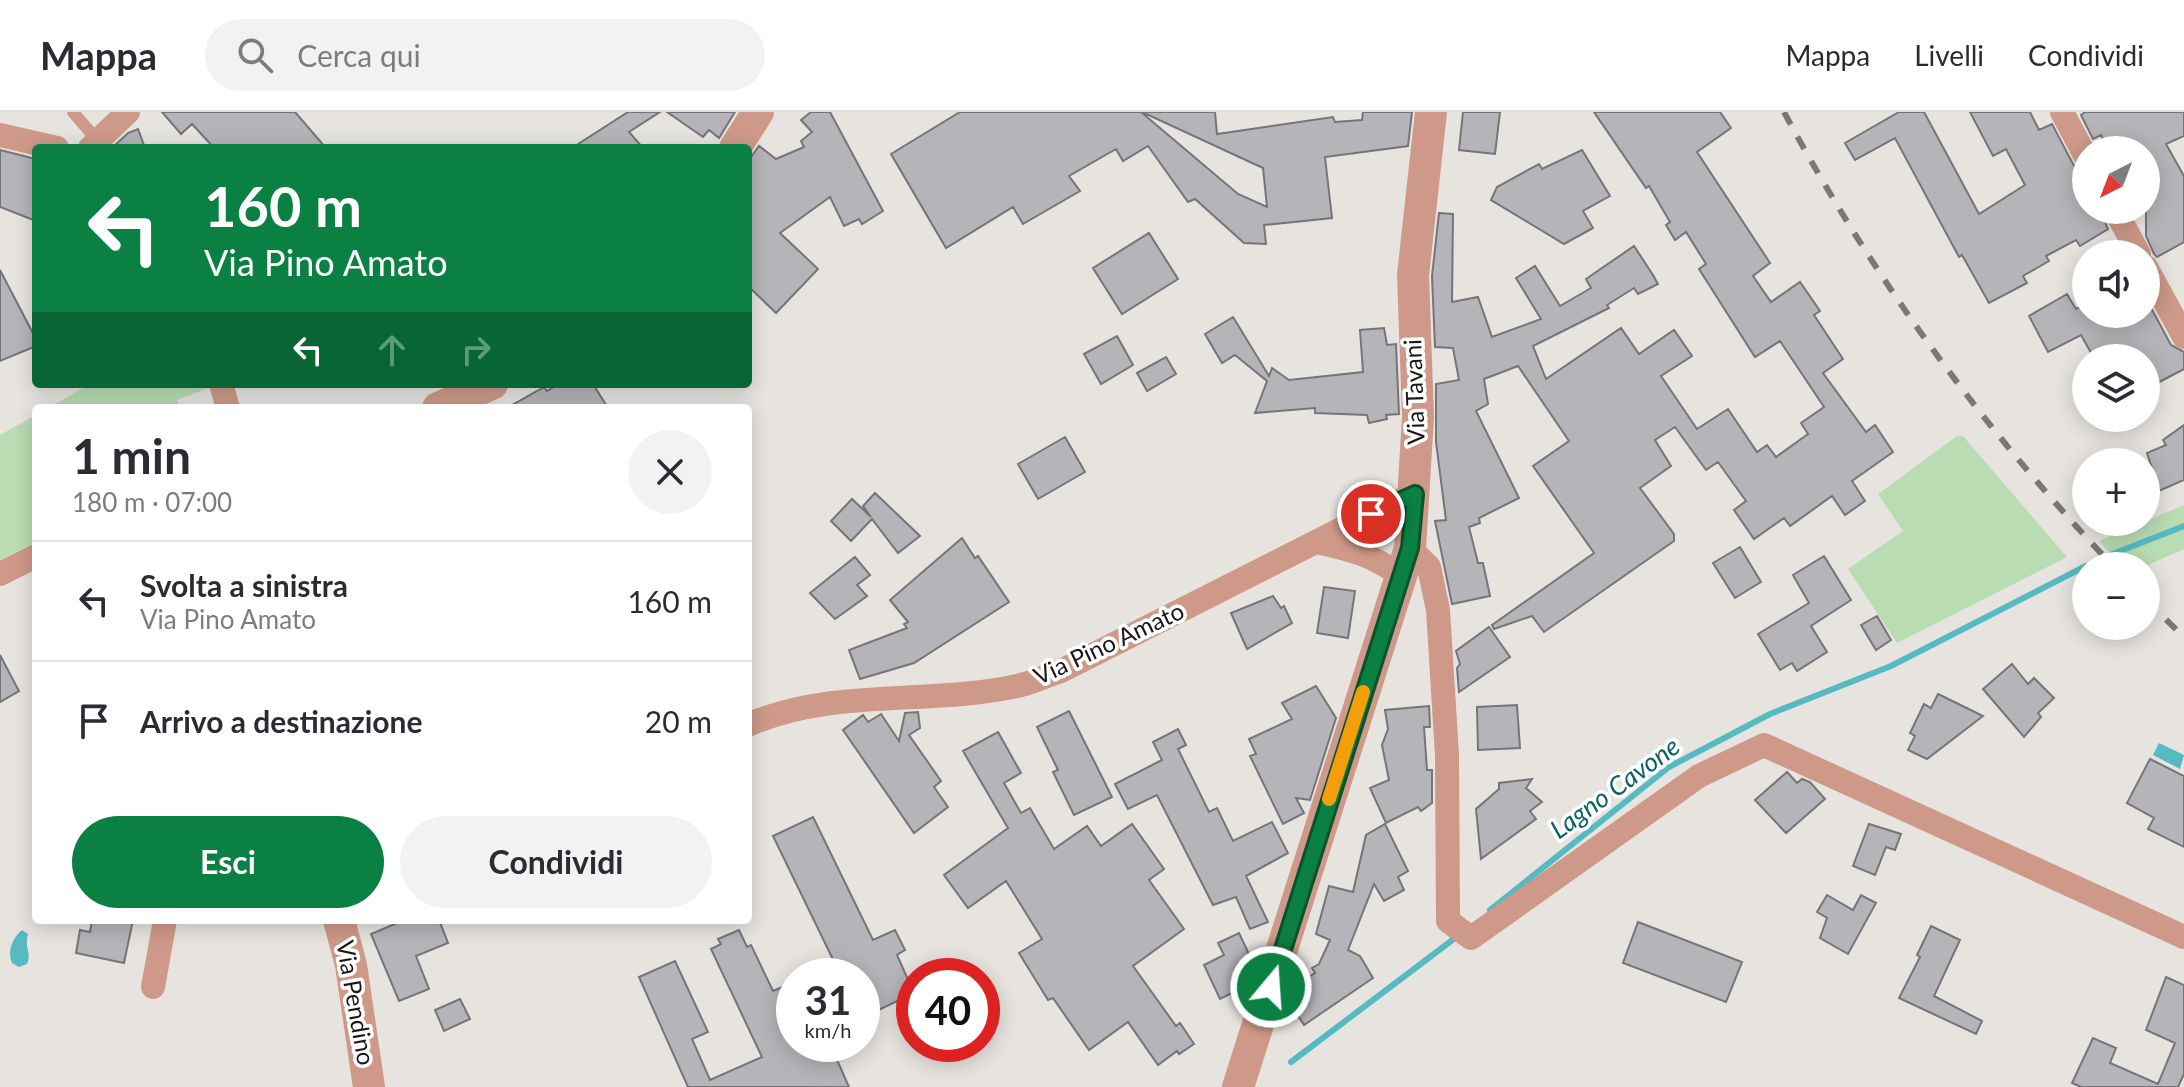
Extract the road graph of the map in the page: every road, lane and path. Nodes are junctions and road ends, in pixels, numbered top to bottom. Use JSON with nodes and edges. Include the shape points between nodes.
{"nodes":[{"id":1,"x":73,"y":112,"type":"edge"},
{"id":2,"x":128,"y":112,"type":"edge"},
{"id":3,"x":758,"y":112,"type":"edge"},
{"id":4,"x":1431,"y":112,"type":"edge"},
{"id":5,"x":2062,"y":112,"type":"edge"},
{"id":6,"x":0,"y":135,"type":"edge"},
{"id":7,"x":2075,"y":136,"type":"edge"},
{"id":8,"x":39,"y":144,"type":"edge"},
{"id":9,"x":94,"y":144,"type":"edge"},
{"id":10,"x":738,"y":144,"type":"edge"},
{"id":11,"x":2160,"y":293,"type":"edge"},
{"id":12,"x":2184,"y":337,"type":"edge"},
{"id":13,"x":483,"y":388,"type":"edge"},
{"id":14,"x":447,"y":404,"type":"edge"},
{"id":15,"x":1415,"y":494,"type":"junction"},
{"id":16,"x":1317,"y":542,"type":"junction"},
{"id":17,"x":32,"y":558,"type":"edge"},
{"id":18,"x":1406,"y":562,"type":"junction"},
{"id":19,"x":0,"y":574,"type":"edge"},
{"id":20,"x":752,"y":724,"type":"edge"},
{"id":21,"x":164,"y":924,"type":"edge"},
{"id":22,"x":340,"y":924,"type":"edge"},
{"id":23,"x":2184,"y":937,"type":"edge"},
{"id":24,"x":153,"y":987,"type":"dead end"},
{"id":25,"x":1233,"y":1084,"type":"edge"},
{"id":26,"x":369,"y":1087,"type":"edge"}],
"edges":[{"from":1,"to":9,"type":"lane"},
{"from":2,"to":9,"type":"street"},
{"from":3,"to":10,"type":"street"},
{"from":4,"to":15,"type":"street","name":"Via Tavani","via":[[1413,275]]},
{"from":5,"to":7,"type":"street"},
{"from":6,"to":8,"type":"street"},
{"from":11,"to":12,"type":"street"},
{"from":13,"to":14,"type":"street"},
{"from":15,"to":16,"type":"street","name":"Via Pino Amato"},
{"from":15,"to":18,"type":"street","name":"Via Tavani"},
{"from":16,"to":18,"type":"street","via":[[1354,549],[1382,562]]},
{"from":16,"to":20,"type":"street","name":"Via Pino Amato","via":[[1061,671],[1022,685],[826,704]]},
{"from":17,"to":19,"type":"street"},
{"from":18,"to":23,"type":"street","via":[[1429,567],[1438,610],[1447,755],[1448,921],[1471,938],[1699,776],[1764,745]]},
{"from":18,"to":25,"type":"street","name":"Via Tavani","via":[[1281,957]]},
{"from":21,"to":24,"type":"street"},
{"from":22,"to":26,"type":"street","name":"Via Pendino"}]}
